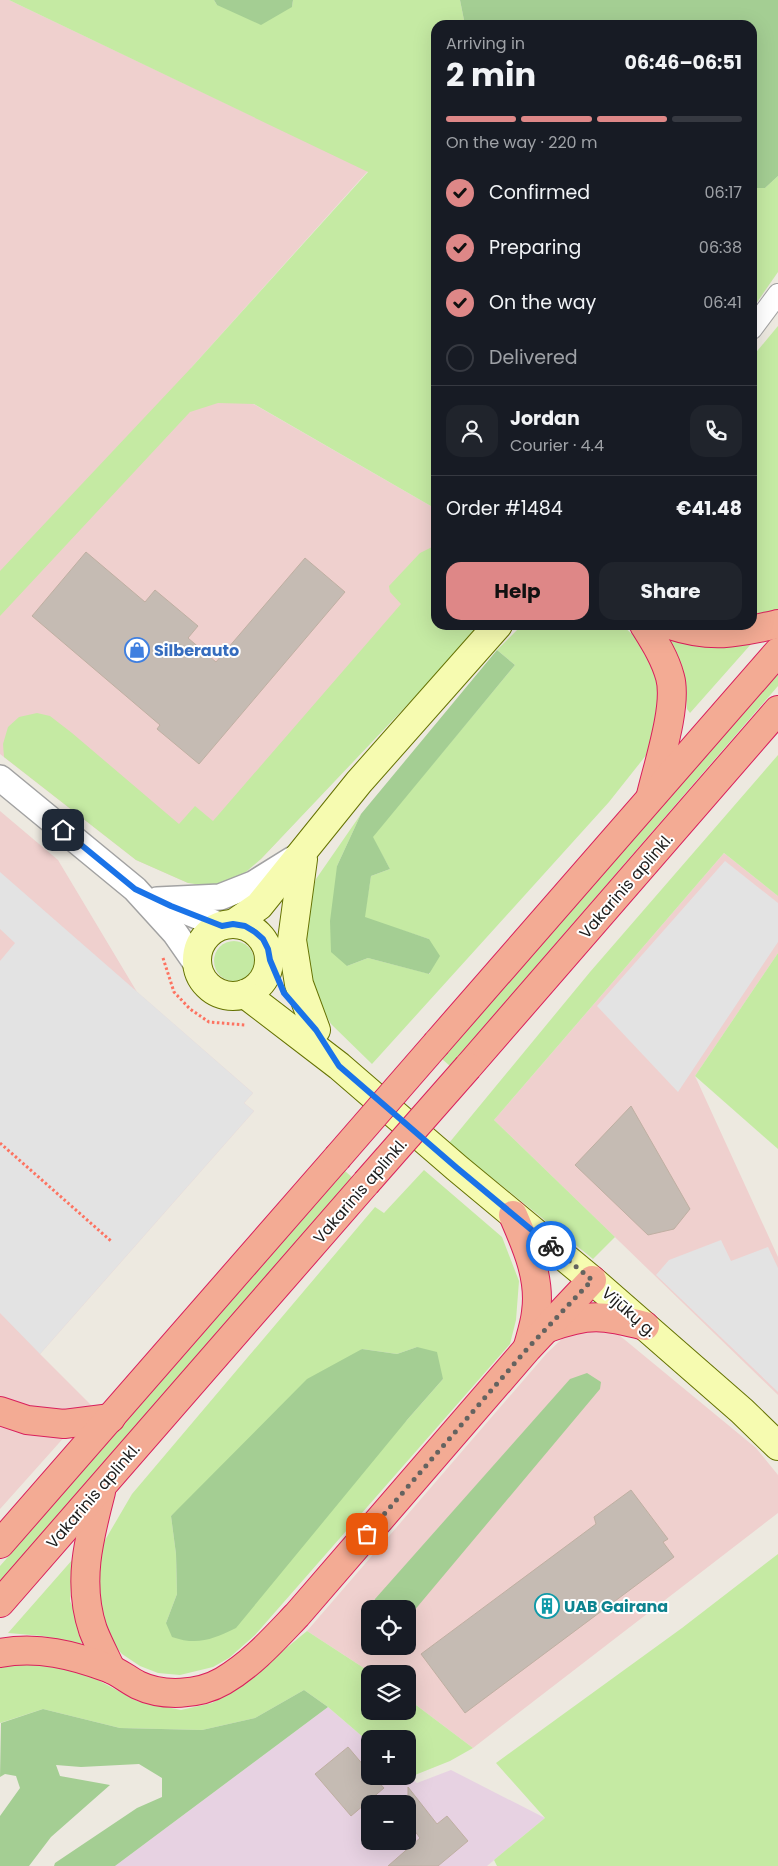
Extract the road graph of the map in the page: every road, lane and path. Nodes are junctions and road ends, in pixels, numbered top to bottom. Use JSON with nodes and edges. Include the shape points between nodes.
{"nodes":[{"id":1,"x":778,"y":294,"type":"edge"},
{"id":2,"x":757,"y":322,"type":"edge"},
{"id":3,"x":778,"y":624,"type":"edge"},
{"id":4,"x":757,"y":629,"type":"edge"},
{"id":5,"x":494,"y":630,"type":"edge"},
{"id":6,"x":647,"y":630,"type":"edge"},
{"id":7,"x":684,"y":630,"type":"edge"},
{"id":8,"x":751,"y":630,"type":"edge"},
{"id":9,"x":778,"y":652,"type":"edge"},
{"id":10,"x":778,"y":710,"type":"edge"},
{"id":11,"x":0,"y":778,"type":"edge"},
{"id":12,"x":649,"y":800,"type":"junction"},
{"id":13,"x":304,"y":853,"type":"junction"},
{"id":14,"x":146,"y":895,"type":"junction"},
{"id":15,"x":228,"y":925,"type":"junction"},
{"id":16,"x":269,"y":955,"type":"junction"},
{"id":17,"x":198,"y":966,"type":"junction"},
{"id":18,"x":245,"y":994,"type":"junction"},
{"id":19,"x":316,"y":1030,"type":"junction"},
{"id":20,"x":339,"y":1066,"type":"junction"},
{"id":21,"x":0,"y":1143,"type":"edge"},
{"id":22,"x":513,"y":1215,"type":"junction"},
{"id":23,"x":111,"y":1241,"type":"dead end"},
{"id":24,"x":592,"y":1280,"type":"junction"},
{"id":25,"x":645,"y":1326,"type":"junction"},
{"id":26,"x":547,"y":1328,"type":"junction"},
{"id":27,"x":527,"y":1349,"type":"junction"},
{"id":28,"x":0,"y":1411,"type":"edge"},
{"id":29,"x":111,"y":1418,"type":"junction"},
{"id":30,"x":778,"y":1446,"type":"edge"},
{"id":31,"x":102,"y":1486,"type":"junction"},
{"id":32,"x":0,"y":1544,"type":"edge"},
{"id":33,"x":0,"y":1603,"type":"edge"},
{"id":34,"x":0,"y":1653,"type":"edge"},
{"id":35,"x":110,"y":1669,"type":"junction"}],
"edges":[{"from":1,"to":2,"type":"street"},
{"from":3,"to":4,"type":"highway"},
{"from":5,"to":13,"type":"main road","via":[[358,782]]},
{"from":6,"to":12,"type":"highway","via":[[671,678],[671,706]]},
{"from":7,"to":8,"type":"highway","via":[[712,635]]},
{"from":9,"to":12,"type":"highway"},
{"from":10,"to":31,"type":"highway","name":"Vakarinis aplinkl.","bridge":true},
{"from":11,"to":14,"type":"street"},
{"from":12,"to":29,"type":"highway","bridge":true},
{"from":13,"to":14,"type":"street","via":[[253,884],[220,897]]},
{"from":13,"to":15,"type":"main road","via":[[259,906]]},
{"from":13,"to":16,"type":"main road","via":[[276,918]]},
{"from":13,"to":19,"type":"main road","via":[[292,940],[299,984]]},
{"from":14,"to":15,"type":"street"},
{"from":14,"to":17,"type":"street"},
{"from":15,"to":16,"type":"main road","via":[[245,926],[255,932],[263,939]]},
{"from":15,"to":17,"type":"main road","via":[[211,932],[203,942],[198,953]]},
{"from":16,"to":18,"type":"main road","via":[[268,971],[263,981]]},
{"from":16,"to":19,"type":"main road","name":"Vijūkų g.","via":[[284,993]]},
{"from":17,"to":18,"type":"main road","via":[[209,988],[220,994]]},
{"from":18,"to":20,"type":"main road","name":"Vijūkų g."},
{"from":19,"to":20,"type":"main road","name":"Vijūkų g."},
{"from":20,"to":22,"type":"main road","name":"Vijūkų g."},
{"from":21,"to":23,"type":"path"},
{"from":22,"to":24,"type":"main road","name":"Vijūkų g."},
{"from":22,"to":27,"type":"highway","via":[[529,1251],[536,1281],[537,1311]]},
{"from":24,"to":25,"type":"main road","name":"Vijūkų g."},
{"from":24,"to":26,"type":"highway"},
{"from":25,"to":26,"type":"highway","via":[[595,1316]]},
{"from":25,"to":30,"type":"main road","name":"Vijūkų g."},
{"from":26,"to":27,"type":"highway"},
{"from":27,"to":35,"type":"highway","via":[[297,1615],[246,1666],[222,1682],[179,1693],[140,1686]]},
{"from":28,"to":29,"type":"highway","via":[[28,1420],[64,1424]]},
{"from":29,"to":32,"type":"highway"},
{"from":31,"to":33,"type":"highway","name":"Vakarinis aplinkl."},
{"from":31,"to":35,"type":"highway","via":[[90,1534],[85,1589],[94,1630]]},
{"from":34,"to":35,"type":"highway","via":[[15,1650],[60,1653]]}]}
